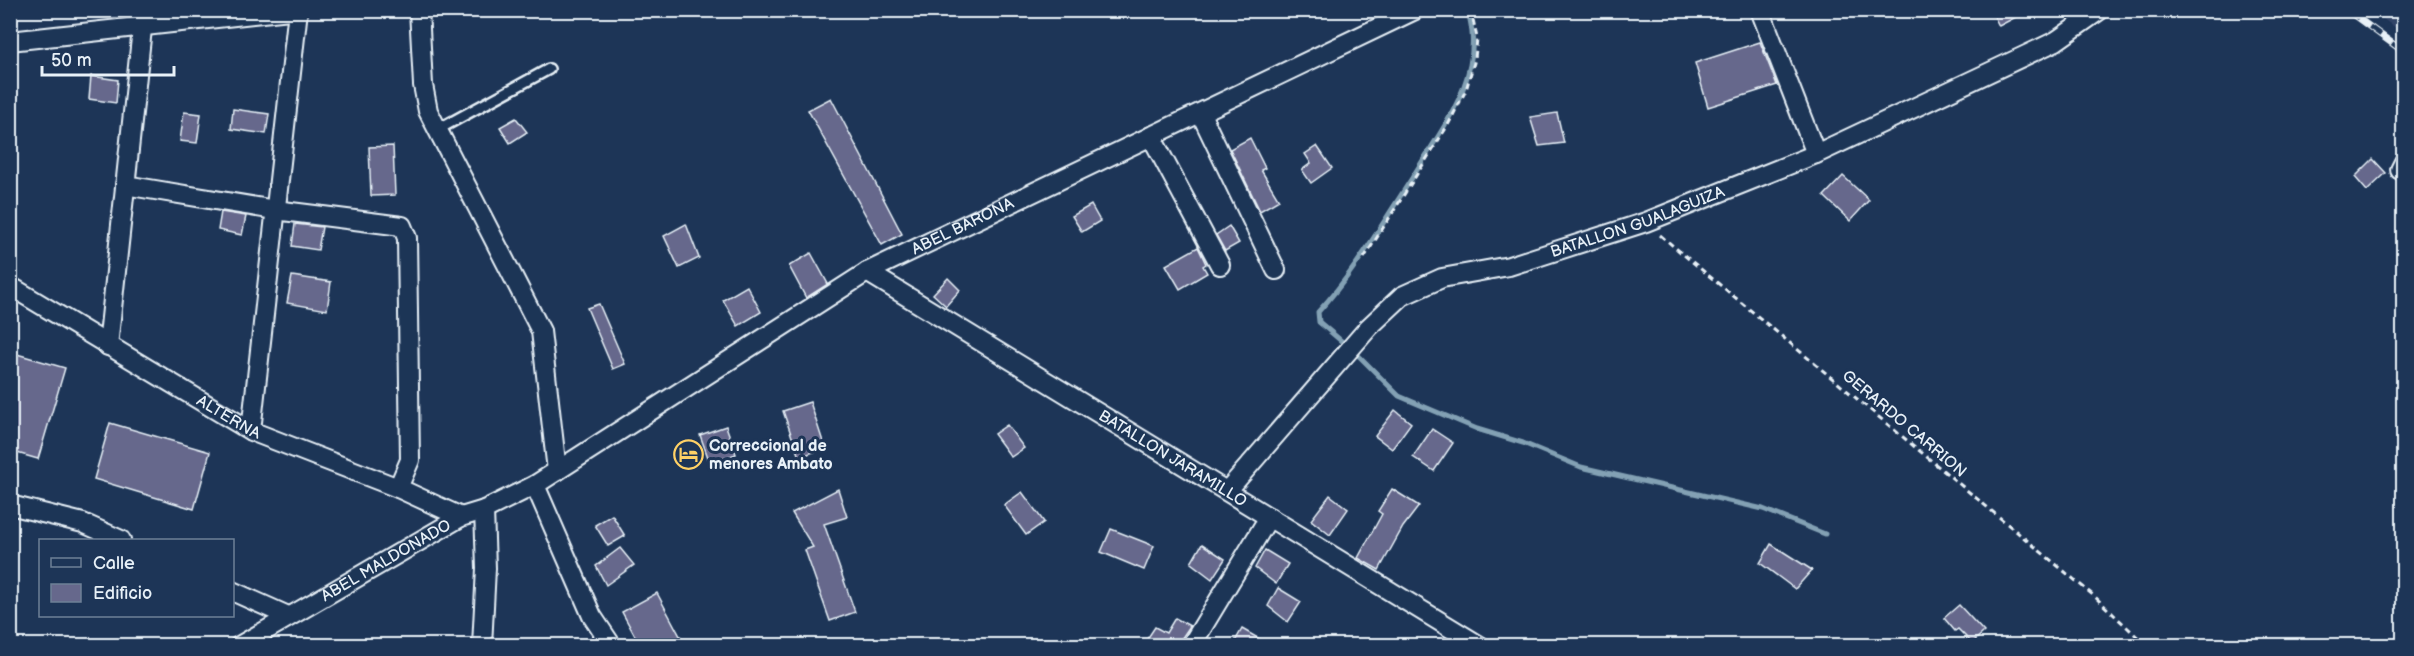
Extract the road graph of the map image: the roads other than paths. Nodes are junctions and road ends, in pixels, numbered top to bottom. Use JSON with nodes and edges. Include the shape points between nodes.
{"nodes":[{"id":1,"x":290,"y":10,"type":"edge"},
{"id":2,"x":298,"y":10,"type":"edge"},
{"id":3,"x":419,"y":10,"type":"edge"},
{"id":4,"x":1415,"y":10,"type":"edge"},
{"id":5,"x":1760,"y":10,"type":"edge"},
{"id":6,"x":2100,"y":10,"type":"edge"},
{"id":7,"x":143,"y":19,"type":"edge"},
{"id":8,"x":10,"y":41,"type":"edge"},
{"id":9,"x":549,"y":69,"type":"dead end"},
{"id":10,"x":1201,"y":114,"type":"junction"},
{"id":11,"x":437,"y":130,"type":"junction"},
{"id":12,"x":1151,"y":136,"type":"junction"},
{"id":13,"x":1816,"y":154,"type":"junction"},
{"id":14,"x":125,"y":185,"type":"junction"},
{"id":15,"x":275,"y":210,"type":"junction"},
{"id":16,"x":1220,"y":265,"type":"dead end"},
{"id":17,"x":1276,"y":270,"type":"dead end"},
{"id":18,"x":867,"y":272,"type":"junction"},
{"id":19,"x":10,"y":286,"type":"edge"},
{"id":20,"x":108,"y":346,"type":"junction"},
{"id":21,"x":251,"y":432,"type":"junction"},
{"id":22,"x":557,"y":471,"type":"junction"},
{"id":23,"x":535,"y":485,"type":"junction"},
{"id":24,"x":398,"y":488,"type":"junction"},
{"id":25,"x":1227,"y":491,"type":"junction"},
{"id":26,"x":10,"y":505,"type":"edge"},
{"id":27,"x":484,"y":510,"type":"junction"},
{"id":28,"x":461,"y":517,"type":"junction"},
{"id":29,"x":1269,"y":517,"type":"junction"},
{"id":30,"x":119,"y":539,"type":"edge"},
{"id":31,"x":234,"y":592,"type":"edge"},
{"id":32,"x":288,"y":616,"type":"junction"},
{"id":33,"x":239,"y":645,"type":"edge"},
{"id":34,"x":482,"y":645,"type":"edge"},
{"id":35,"x":612,"y":645,"type":"edge"},
{"id":36,"x":1191,"y":645,"type":"edge"},
{"id":37,"x":1480,"y":645,"type":"edge"}],
"edges":[{"from":1,"to":7,"type":"street"},
{"from":2,"to":15,"type":"street"},
{"from":3,"to":11,"type":"street","via":[[423,85]]},
{"from":4,"to":10,"type":"street","name":"ABEL BARONA"},
{"from":5,"to":13,"type":"street"},
{"from":6,"to":13,"type":"street","name":"BATALLON GUALAGUIZA","via":[[2056,41]]},
{"from":7,"to":8,"type":"street"},
{"from":7,"to":14,"type":"street"},
{"from":9,"to":11,"type":"lane"},
{"from":10,"to":12,"type":"street","name":"ABEL BARONA"},
{"from":10,"to":17,"type":"street"},
{"from":11,"to":22,"type":"street","via":[[541,331]]},
{"from":12,"to":16,"type":"street"},
{"from":12,"to":18,"type":"street","name":"ABEL BARONA"},
{"from":13,"to":25,"type":"street","name":"BATALLON GUALAGUIZA","via":[[1646,222],[1509,266],[1442,278],[1402,296],[1369,327]]},
{"from":14,"to":15,"type":"street"},
{"from":14,"to":20,"type":"street"},
{"from":15,"to":21,"type":"street"},
{"from":15,"to":24,"type":"street","via":[[402,226],[407,238],[410,460]]},
{"from":18,"to":22,"type":"street","name":"ABEL BARONA"},
{"from":18,"to":25,"type":"street","name":"BATALLON JARAMILLO"},
{"from":19,"to":20,"type":"street","name":"ALTERNA"},
{"from":20,"to":21,"type":"street","name":"ALTERNA"},
{"from":21,"to":24,"type":"street","name":"ALTERNA"},
{"from":22,"to":23,"type":"street","name":"ABEL BARONA"},
{"from":23,"to":27,"type":"street","name":"ABEL MALDONADO"},
{"from":23,"to":35,"type":"street","via":[[592,616]]},
{"from":24,"to":28,"type":"street","name":"ALTERNA"},
{"from":25,"to":29,"type":"street","name":"BATALLON JARAMILLO"},
{"from":26,"to":30,"type":"street","via":[[82,523]]},
{"from":27,"to":28,"type":"street","name":"ABEL MALDONADO"},
{"from":27,"to":34,"type":"street"},
{"from":28,"to":32,"type":"street","name":"ABEL MALDONADO"},
{"from":29,"to":36,"type":"street"},
{"from":29,"to":37,"type":"street","name":"BATALLON JARAMILLO"},
{"from":31,"to":32,"type":"street"},
{"from":32,"to":33,"type":"street","name":"ABEL MALDONADO"}]}
